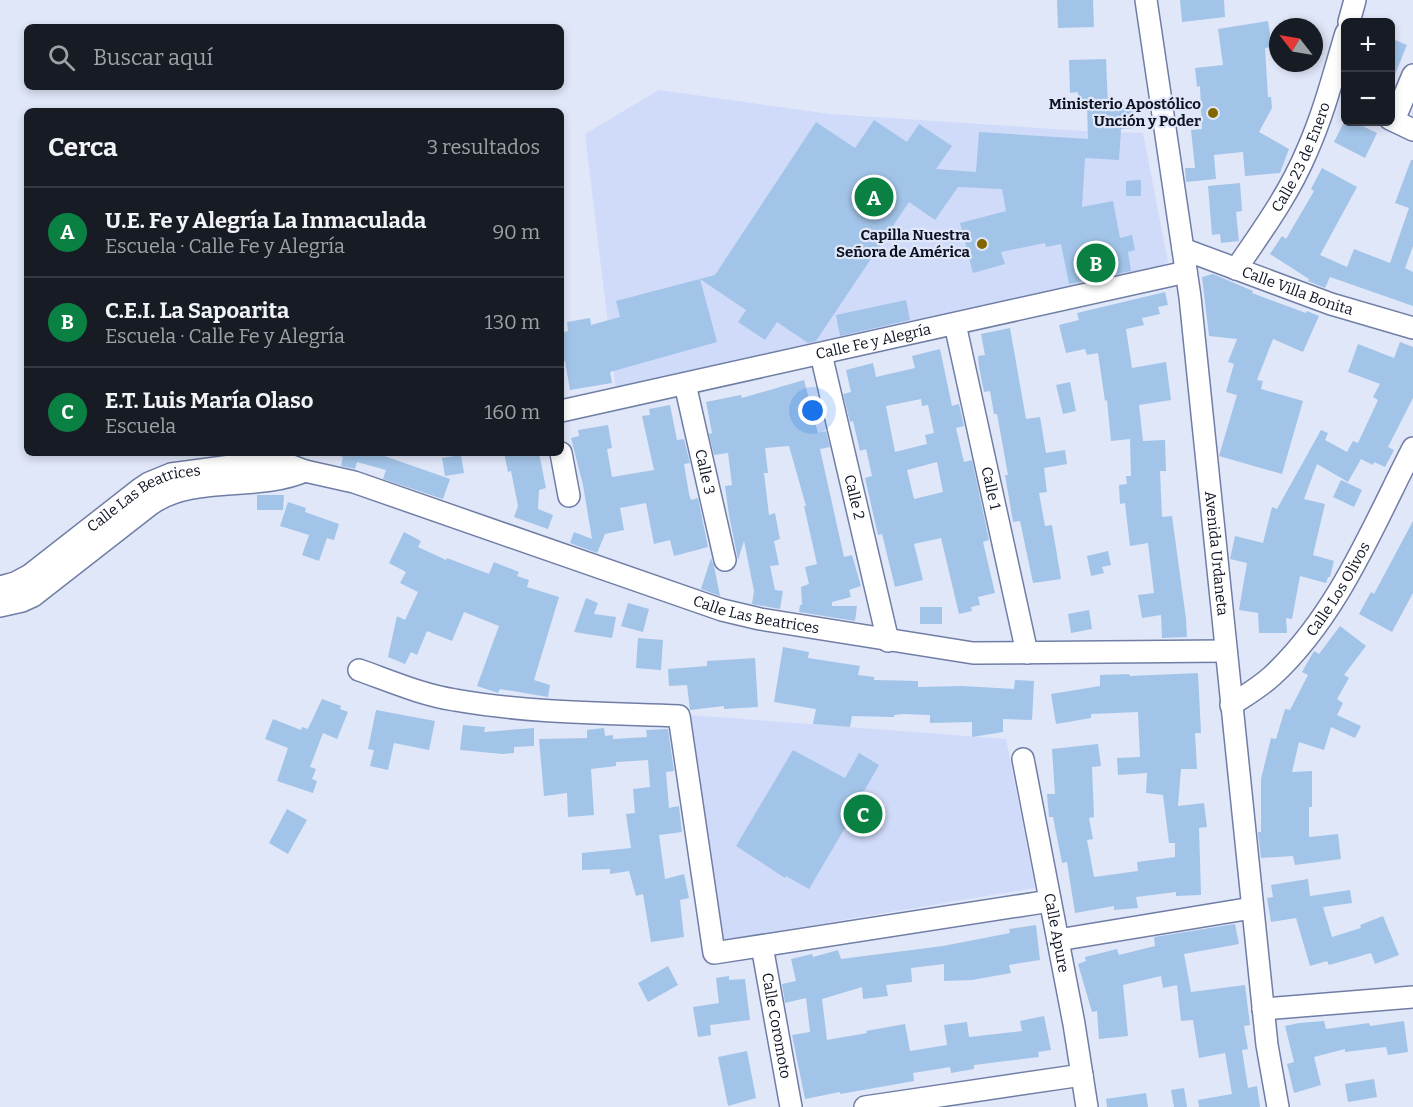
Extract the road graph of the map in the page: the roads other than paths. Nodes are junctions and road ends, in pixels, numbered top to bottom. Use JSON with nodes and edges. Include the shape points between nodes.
{"nodes":[{"id":1,"x":1146,"y":0,"type":"edge"},
{"id":2,"x":1355,"y":0,"type":"edge"},
{"id":3,"x":1349,"y":18,"type":"edge"},
{"id":4,"x":1341,"y":70,"type":"edge"},
{"id":5,"x":1413,"y":75,"type":"edge"},
{"id":6,"x":1338,"y":92,"type":"edge"},
{"id":7,"x":1395,"y":113,"type":"edge"},
{"id":8,"x":1395,"y":121,"type":"edge"},
{"id":9,"x":1413,"y":130,"type":"edge"},
{"id":10,"x":1183,"y":249,"type":"junction"},
{"id":11,"x":1236,"y":269,"type":"junction"},
{"id":12,"x":1186,"y":272,"type":"junction"},
{"id":13,"x":955,"y":324,"type":"junction"},
{"id":14,"x":1413,"y":328,"type":"edge"},
{"id":15,"x":821,"y":354,"type":"junction"},
{"id":16,"x":685,"y":384,"type":"junction"},
{"id":17,"x":564,"y":410,"type":"edge"},
{"id":18,"x":1413,"y":448,"type":"edge"},
{"id":19,"x":562,"y":456,"type":"edge"},
{"id":20,"x":305,"y":471,"type":"junction"},
{"id":21,"x":569,"y":496,"type":"dead end"},
{"id":22,"x":725,"y":560,"type":"dead end"},
{"id":23,"x":0,"y":586,"type":"edge"},
{"id":24,"x":0,"y":606,"type":"edge"},
{"id":25,"x":888,"y":641,"type":"junction"},
{"id":26,"x":1226,"y":651,"type":"junction"},
{"id":27,"x":1027,"y":653,"type":"junction"},
{"id":28,"x":359,"y":670,"type":"dead end"},
{"id":29,"x":1231,"y":705,"type":"junction"},
{"id":30,"x":1023,"y":759,"type":"dead end"},
{"id":31,"x":1050,"y":901,"type":"junction"},
{"id":32,"x":1252,"y":908,"type":"junction"},
{"id":33,"x":1058,"y":939,"type":"junction"},
{"id":34,"x":762,"y":945,"type":"junction"},
{"id":35,"x":1413,"y":997,"type":"edge"},
{"id":36,"x":1263,"y":1009,"type":"junction"},
{"id":37,"x":1082,"y":1075,"type":"junction"},
{"id":38,"x":790,"y":1107,"type":"edge"},
{"id":39,"x":865,"y":1107,"type":"edge"},
{"id":40,"x":1087,"y":1107,"type":"edge"},
{"id":41,"x":1278,"y":1107,"type":"edge"}],
"edges":[{"from":1,"to":10,"type":"street","name":"Avenida Urdaneta"},
{"from":2,"to":3,"type":"street"},
{"from":4,"to":6,"type":"street","name":"Calle 23 de Enero"},
{"from":5,"to":7,"type":"street"},
{"from":6,"to":11,"type":"street","name":"Calle 23 de Enero","via":[[1323,115],[1292,183]]},
{"from":8,"to":9,"type":"street"},
{"from":10,"to":11,"type":"street","name":"Calle Villa Bonita"},
{"from":10,"to":12,"type":"street","name":"Avenida Urdaneta"},
{"from":11,"to":14,"type":"street","name":"Calle Villa Bonita","via":[[1330,304]]},
{"from":12,"to":13,"type":"street","name":"Calle Fe y Alegría"},
{"from":12,"to":26,"type":"street","name":"Avenida Urdaneta"},
{"from":13,"to":15,"type":"street","name":"Calle Fe y Alegría"},
{"from":13,"to":27,"type":"street","name":"Calle 1"},
{"from":15,"to":16,"type":"street","name":"Calle Fe y Alegría"},
{"from":15,"to":25,"type":"street","name":"Calle 2"},
{"from":16,"to":17,"type":"street","name":"Calle Fe y Alegría"},
{"from":16,"to":22,"type":"street","name":"Calle 3"},
{"from":18,"to":29,"type":"street","name":"Calle Los Olivos","via":[[1351,568],[1318,622],[1271,677]]},
{"from":19,"to":21,"type":"street"},
{"from":20,"to":23,"type":"street","name":"Calle Las Beatrices","via":[[276,460],[187,470],[160,477],[30,575],[15,584]]},
{"from":20,"to":24,"type":"street","name":"Calle Las Beatrices","via":[[167,495],[33,596]]},
{"from":20,"to":25,"type":"street","name":"Calle Las Beatrices","via":[[354,482],[722,610]]},
{"from":25,"to":27,"type":"street","name":"Calle Las Beatrices","via":[[973,653]]},
{"from":26,"to":27,"type":"street","name":"Calle Las Beatrices"},
{"from":26,"to":29,"type":"street","name":"Avenida Urdaneta"},
{"from":28,"to":34,"type":"street","via":[[455,700],[548,711],[679,716],[714,953]]},
{"from":29,"to":32,"type":"street","name":"Avenida Urdaneta"},
{"from":30,"to":31,"type":"street","name":"Calle Apure"},
{"from":31,"to":33,"type":"street","name":"Calle Apure"},
{"from":31,"to":34,"type":"street"},
{"from":32,"to":33,"type":"street"},
{"from":32,"to":36,"type":"street","name":"Avenida Urdaneta"},
{"from":33,"to":37,"type":"street","name":"Calle Apure"},
{"from":34,"to":38,"type":"street","name":"Calle Coromoto"},
{"from":35,"to":36,"type":"street"},
{"from":36,"to":41,"type":"street","name":"Avenida Urdaneta"},
{"from":37,"to":39,"type":"street"},
{"from":37,"to":40,"type":"street","name":"Calle Apure"}]}
